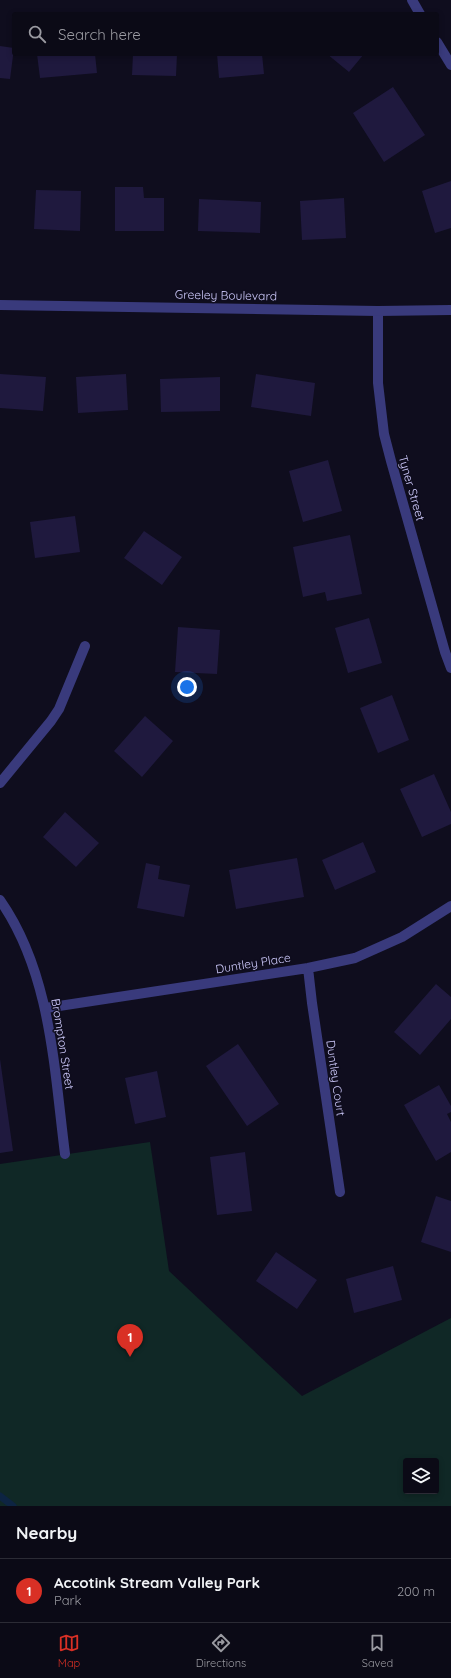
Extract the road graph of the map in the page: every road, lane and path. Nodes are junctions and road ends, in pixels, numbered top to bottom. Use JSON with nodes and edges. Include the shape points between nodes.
{"nodes":[{"id":1,"x":412,"y":0,"type":"edge"},
{"id":2,"x":419,"y":12,"type":"edge"},
{"id":3,"x":439,"y":45,"type":"edge"},
{"id":4,"x":451,"y":65,"type":"edge"},
{"id":5,"x":0,"y":305,"type":"edge"},
{"id":6,"x":451,"y":310,"type":"edge"},
{"id":7,"x":378,"y":311,"type":"junction"},
{"id":8,"x":85,"y":646,"type":"dead end"},
{"id":9,"x":451,"y":668,"type":"edge"},
{"id":10,"x":0,"y":783,"type":"edge"},
{"id":11,"x":0,"y":900,"type":"edge"},
{"id":12,"x":451,"y":906,"type":"edge"},
{"id":13,"x":308,"y":968,"type":"junction"},
{"id":14,"x":46,"y":1008,"type":"junction"},
{"id":15,"x":65,"y":1154,"type":"dead end"},
{"id":16,"x":340,"y":1192,"type":"dead end"}],
"edges":[{"from":1,"to":2,"type":"street"},
{"from":3,"to":4,"type":"street"},
{"from":5,"to":7,"type":"street","name":"Greeley Boulevard"},
{"from":6,"to":7,"type":"street","name":"Greeley Boulevard"},
{"from":7,"to":9,"type":"street","name":"Tyner Street","via":[[378,383],[384,434]]},
{"from":8,"to":10,"type":"street","via":[[59,709]]},
{"from":11,"to":14,"type":"street","name":"Brompton Street","via":[[22,939]]},
{"from":12,"to":13,"type":"street","name":"Duntley Place","via":[[402,937],[356,958]]},
{"from":13,"to":14,"type":"street","name":"Duntley Place"},
{"from":13,"to":16,"type":"street","name":"Duntley Court"},
{"from":14,"to":15,"type":"street","name":"Brompton Street"}]}
